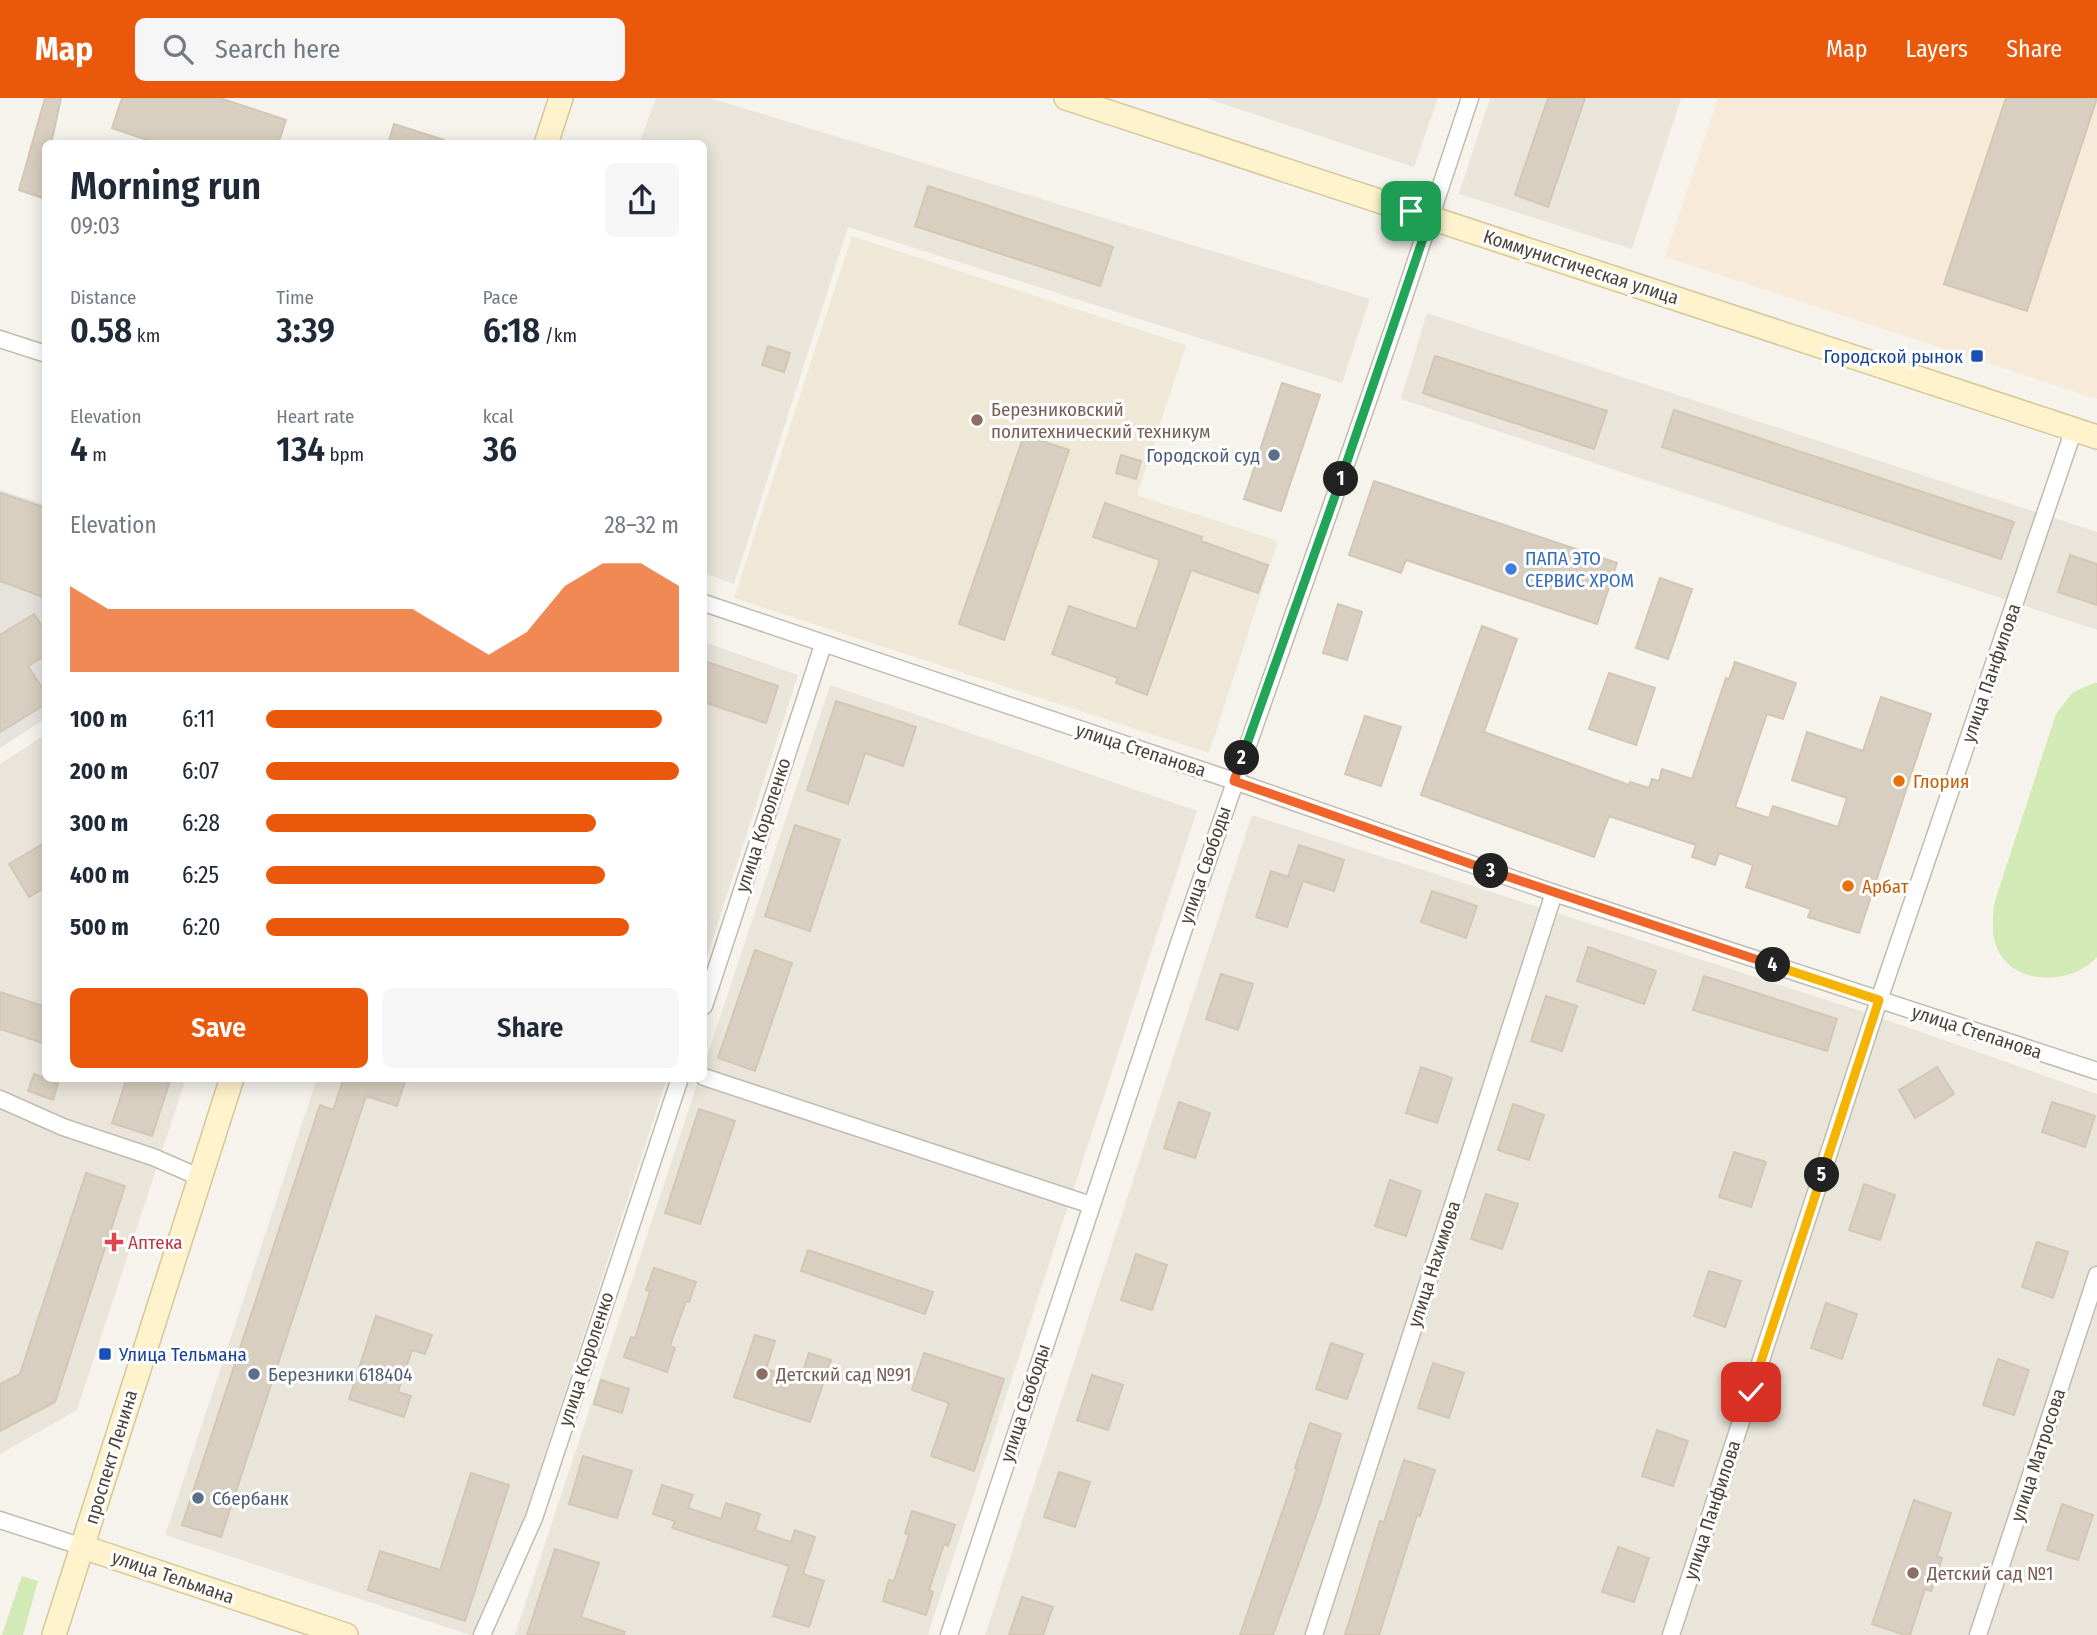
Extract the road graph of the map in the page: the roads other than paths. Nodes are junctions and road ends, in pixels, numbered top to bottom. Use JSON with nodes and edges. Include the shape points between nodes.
{"nodes":[{"id":1,"x":561,"y":98,"type":"edge"},
{"id":2,"x":1066,"y":98,"type":"edge"},
{"id":3,"x":1470,"y":98,"type":"edge"},
{"id":4,"x":547,"y":140,"type":"edge"},
{"id":5,"x":1430,"y":218,"type":"junction"},
{"id":6,"x":0,"y":339,"type":"edge"},
{"id":7,"x":42,"y":353,"type":"edge"},
{"id":8,"x":2074,"y":429,"type":"junction"},
{"id":9,"x":2097,"y":437,"type":"edge"},
{"id":10,"x":707,"y":604,"type":"edge"},
{"id":11,"x":823,"y":645,"type":"junction"},
{"id":12,"x":1234,"y":781,"type":"junction"},
{"id":13,"x":1554,"y":893,"type":"junction"},
{"id":14,"x":707,"y":997,"type":"edge"},
{"id":15,"x":1879,"y":1000,"type":"junction"},
{"id":16,"x":2097,"y":1071,"type":"edge"},
{"id":17,"x":707,"y":1078,"type":"edge"},
{"id":18,"x":231,"y":1082,"type":"edge"},
{"id":19,"x":679,"y":1082,"type":"edge"},
{"id":20,"x":0,"y":1099,"type":"edge"},
{"id":21,"x":199,"y":1177,"type":"junction"},
{"id":22,"x":1091,"y":1205,"type":"junction"},
{"id":23,"x":2097,"y":1275,"type":"edge"},
{"id":24,"x":0,"y":1520,"type":"edge"},
{"id":25,"x":83,"y":1547,"type":"junction"},
{"id":26,"x":342,"y":1634,"type":"edge"},
{"id":27,"x":54,"y":1635,"type":"edge"},
{"id":28,"x":482,"y":1635,"type":"edge"},
{"id":29,"x":949,"y":1635,"type":"edge"},
{"id":30,"x":1314,"y":1635,"type":"edge"},
{"id":31,"x":1671,"y":1635,"type":"edge"},
{"id":32,"x":1978,"y":1635,"type":"edge"}],
"edges":[{"from":1,"to":4,"type":"main road"},
{"from":2,"to":5,"type":"main road","name":"Коммунистическая улица"},
{"from":3,"to":5,"type":"street","name":"улица Свободы"},
{"from":5,"to":8,"type":"main road","name":"Коммунистическая улица"},
{"from":5,"to":12,"type":"street","name":"улица Свободы"},
{"from":6,"to":7,"type":"street"},
{"from":8,"to":9,"type":"main road","name":"Коммунистическая улица"},
{"from":8,"to":15,"type":"street","name":"улица Панфилова"},
{"from":10,"to":11,"type":"street","name":"улица Степанова"},
{"from":11,"to":12,"type":"street","name":"улица Степанова"},
{"from":11,"to":14,"type":"street","name":"улица Короленко"},
{"from":12,"to":13,"type":"street","name":"улица Степанова"},
{"from":12,"to":22,"type":"street","name":"улица Свободы"},
{"from":13,"to":15,"type":"street","name":"улица Степанова"},
{"from":13,"to":30,"type":"street","name":"улица Нахимова"},
{"from":15,"to":16,"type":"street","name":"улица Степанова"},
{"from":15,"to":31,"type":"street","name":"улица Панфилова"},
{"from":17,"to":22,"type":"street"},
{"from":18,"to":21,"type":"main road","name":"проспект Ленина"},
{"from":19,"to":28,"type":"street","name":"улица Короленко","via":[[534,1518]]},
{"from":20,"to":21,"type":"street"},
{"from":21,"to":25,"type":"main road","name":"проспект Ленина"},
{"from":22,"to":29,"type":"street","name":"улица Свободы"},
{"from":23,"to":32,"type":"street","name":"улица Матросова"},
{"from":24,"to":25,"type":"street","name":"улица Тельмана"},
{"from":25,"to":26,"type":"main road","name":"улица Тельмана"},
{"from":25,"to":27,"type":"main road","name":"проспект Ленина"}]}
